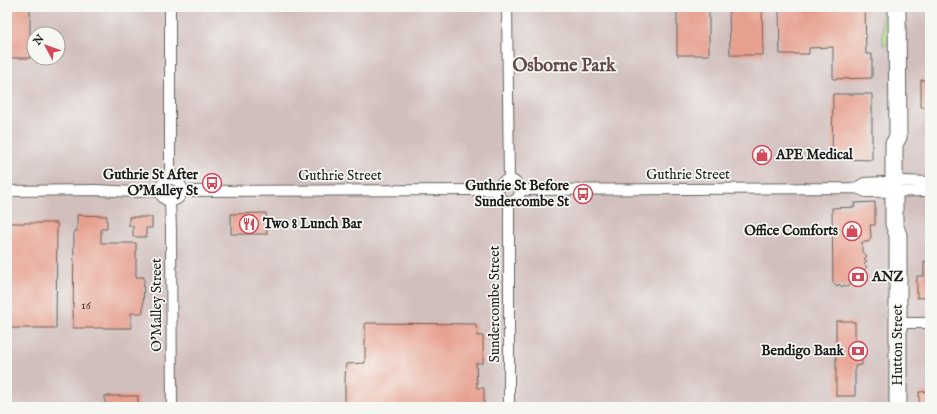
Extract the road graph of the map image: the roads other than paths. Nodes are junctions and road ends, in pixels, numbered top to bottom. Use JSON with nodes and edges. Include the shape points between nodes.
{"nodes":[{"id":1,"x":170,"y":7,"type":"edge"},
{"id":2,"x":507,"y":7,"type":"edge"},
{"id":3,"x":897,"y":7,"type":"edge"},
{"id":4,"x":170,"y":179,"type":"junction"},
{"id":5,"x":509,"y":180,"type":"junction"},
{"id":6,"x":930,"y":182,"type":"edge"},
{"id":7,"x":899,"y":187,"type":"junction"},
{"id":8,"x":498,"y":190,"type":"junction"},
{"id":9,"x":520,"y":190,"type":"junction"},
{"id":10,"x":7,"y":191,"type":"edge"},
{"id":11,"x":159,"y":191,"type":"junction"},
{"id":12,"x":182,"y":191,"type":"junction"},
{"id":13,"x":930,"y":191,"type":"edge"},
{"id":14,"x":170,"y":202,"type":"junction"},
{"id":15,"x":509,"y":202,"type":"junction"},
{"id":16,"x":898,"y":323,"type":"junction"},
{"id":17,"x":930,"y":324,"type":"edge"},
{"id":18,"x":172,"y":407,"type":"edge"},
{"id":19,"x":509,"y":407,"type":"edge"},
{"id":20,"x":898,"y":407,"type":"edge"}],
"edges":[{"from":1,"to":4,"type":"street"},
{"from":2,"to":5,"type":"street"},
{"from":3,"to":7,"type":"main road","name":"Hutton Street","via":[[898,137],[894,144]]},
{"from":4,"to":11,"type":"street","via":[[161,184]]},
{"from":4,"to":12,"type":"street","via":[[177,181]]},
{"from":5,"to":8,"type":"street","via":[[502,182]]},
{"from":5,"to":9,"type":"street","via":[[516,183]]},
{"from":6,"to":7,"type":"street","name":"Guthrie Street"},
{"from":7,"to":9,"type":"street","name":"Guthrie Street","via":[[866,192],[856,188]]},
{"from":7,"to":13,"type":"street","name":"Guthrie Street"},
{"from":7,"to":16,"type":"main road","name":"Hutton Street","via":[[894,224],[898,235]]},
{"from":8,"to":12,"type":"street","name":"Guthrie Street"},
{"from":8,"to":15,"type":"street","via":[[501,198]]},
{"from":9,"to":15,"type":"street","via":[[516,199]]},
{"from":10,"to":11,"type":"street"},
{"from":11,"to":14,"type":"street","via":[[161,197]]},
{"from":12,"to":14,"type":"street","via":[[177,200]]},
{"from":14,"to":18,"type":"street","name":"O'Malley Street"},
{"from":15,"to":19,"type":"street","name":"Sundercombe Street"},
{"from":16,"to":17,"type":"street"},
{"from":16,"to":20,"type":"main road","name":"Hutton Street"}]}
